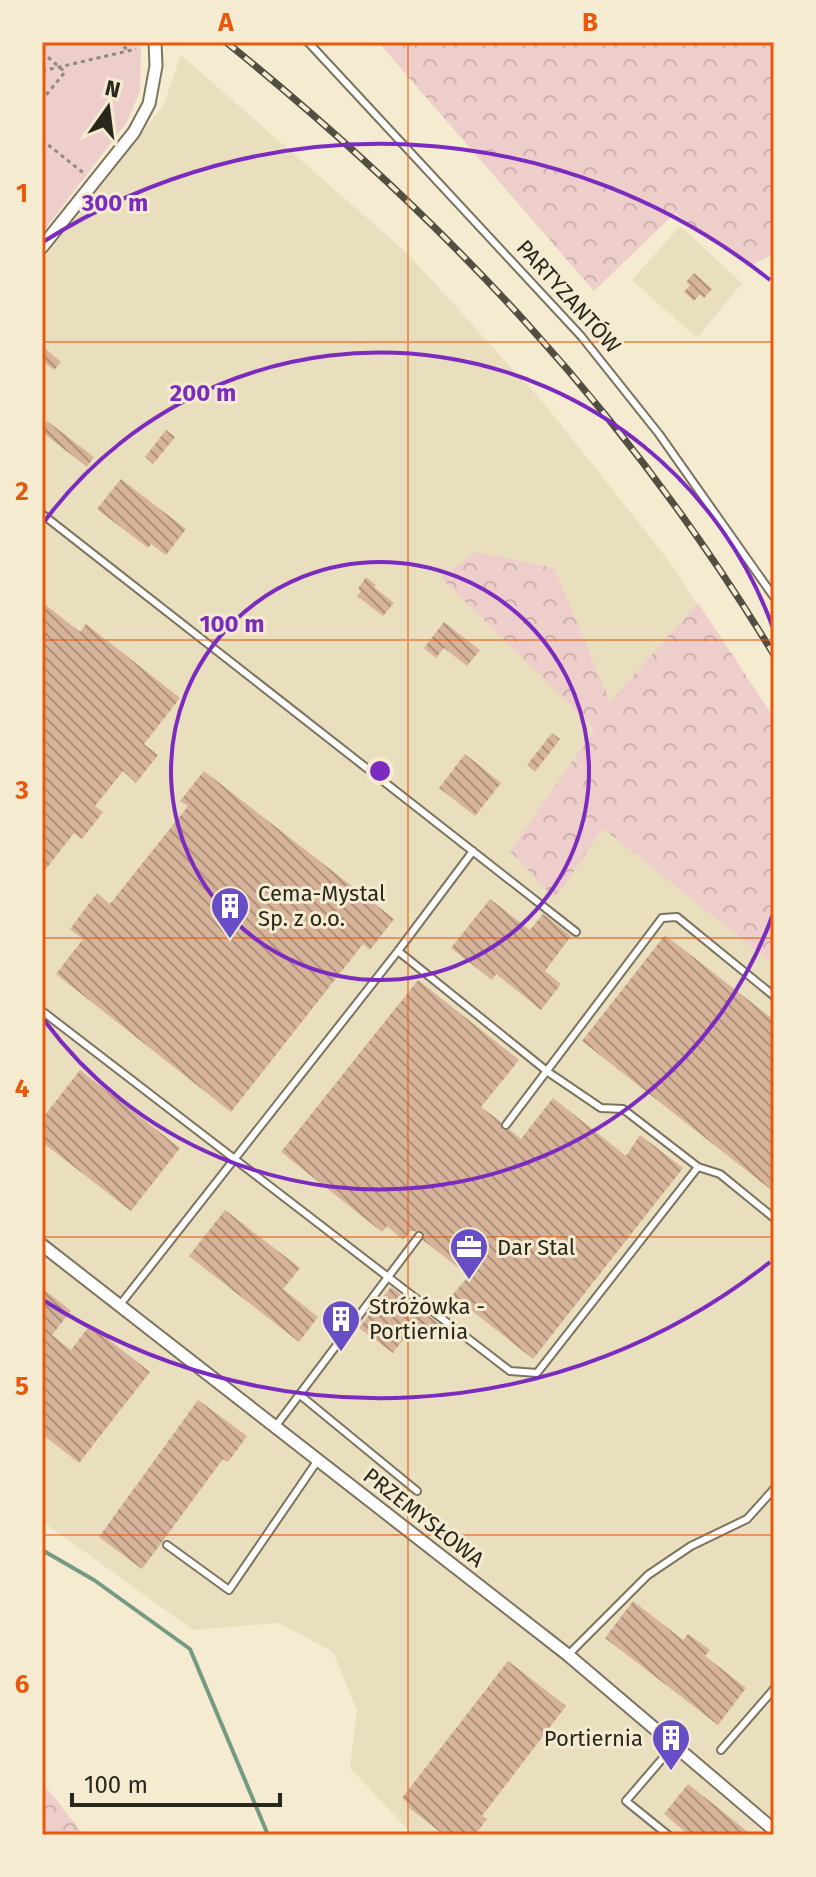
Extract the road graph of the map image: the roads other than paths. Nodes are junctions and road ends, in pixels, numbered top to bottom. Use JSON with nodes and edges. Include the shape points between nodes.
{"nodes":[{"id":1,"x":155,"y":42,"type":"edge"},
{"id":2,"x":308,"y":42,"type":"edge"},
{"id":3,"x":42,"y":247,"type":"edge"},
{"id":4,"x":42,"y":514,"type":"edge"},
{"id":5,"x":774,"y":597,"type":"edge"},
{"id":6,"x":473,"y":851,"type":"junction"},
{"id":7,"x":576,"y":932,"type":"dead end"},
{"id":8,"x":398,"y":951,"type":"junction"},
{"id":9,"x":774,"y":996,"type":"edge"},
{"id":10,"x":42,"y":1011,"type":"edge"},
{"id":11,"x":548,"y":1072,"type":"junction"},
{"id":12,"x":506,"y":1125,"type":"dead end"},
{"id":13,"x":233,"y":1159,"type":"junction"},
{"id":14,"x":698,"y":1167,"type":"junction"},
{"id":15,"x":774,"y":1218,"type":"edge"},
{"id":16,"x":419,"y":1236,"type":"dead end"},
{"id":17,"x":42,"y":1245,"type":"edge"},
{"id":18,"x":388,"y":1277,"type":"junction"},
{"id":19,"x":119,"y":1306,"type":"junction"},
{"id":20,"x":300,"y":1395,"type":"junction"},
{"id":21,"x":275,"y":1427,"type":"junction"},
{"id":22,"x":318,"y":1460,"type":"junction"},
{"id":23,"x":774,"y":1489,"type":"edge"},
{"id":24,"x":417,"y":1491,"type":"dead end"},
{"id":25,"x":167,"y":1545,"type":"dead end"},
{"id":26,"x":568,"y":1655,"type":"junction"},
{"id":27,"x":774,"y":1689,"type":"edge"},
{"id":28,"x":675,"y":1744,"type":"junction"},
{"id":29,"x":721,"y":1750,"type":"dead end"},
{"id":30,"x":774,"y":1830,"type":"edge"},
{"id":31,"x":668,"y":1835,"type":"edge"}],
"edges":[{"from":1,"to":3,"type":"street","via":[[149,104],[134,132]]},
{"from":2,"to":5,"type":"lane","name":"PARTYZANTÓW","via":[[581,336],[659,434]]},
{"from":4,"to":6,"type":"lane"},
{"from":6,"to":7,"type":"lane"},
{"from":6,"to":8,"type":"lane"},
{"from":8,"to":11,"type":"lane"},
{"from":8,"to":13,"type":"lane"},
{"from":9,"to":11,"type":"lane","via":[[677,917],[662,918]]},
{"from":10,"to":13,"type":"lane"},
{"from":11,"to":12,"type":"lane"},
{"from":11,"to":14,"type":"lane","via":[[601,1108],[623,1109]]},
{"from":13,"to":18,"type":"lane"},
{"from":13,"to":19,"type":"lane"},
{"from":14,"to":15,"type":"lane","via":[[720,1174]]},
{"from":14,"to":18,"type":"lane","via":[[537,1373],[510,1371]]},
{"from":16,"to":18,"type":"lane"},
{"from":17,"to":19,"type":"street","name":"PRZEMYSŁOWA"},
{"from":18,"to":20,"type":"lane"},
{"from":19,"to":21,"type":"street","name":"PRZEMYSŁOWA"},
{"from":20,"to":21,"type":"lane"},
{"from":20,"to":24,"type":"lane"},
{"from":21,"to":22,"type":"street","name":"PRZEMYSŁOWA"},
{"from":22,"to":25,"type":"lane","via":[[229,1590]]},
{"from":22,"to":26,"type":"street","name":"PRZEMYSŁOWA"},
{"from":23,"to":26,"type":"lane","via":[[747,1519],[691,1546],[648,1575]]},
{"from":26,"to":28,"type":"street","name":"PRZEMYSŁOWA"},
{"from":27,"to":29,"type":"lane"},
{"from":28,"to":30,"type":"street","name":"PRZEMYSŁOWA"},
{"from":28,"to":31,"type":"lane","via":[[626,1801]]}]}
